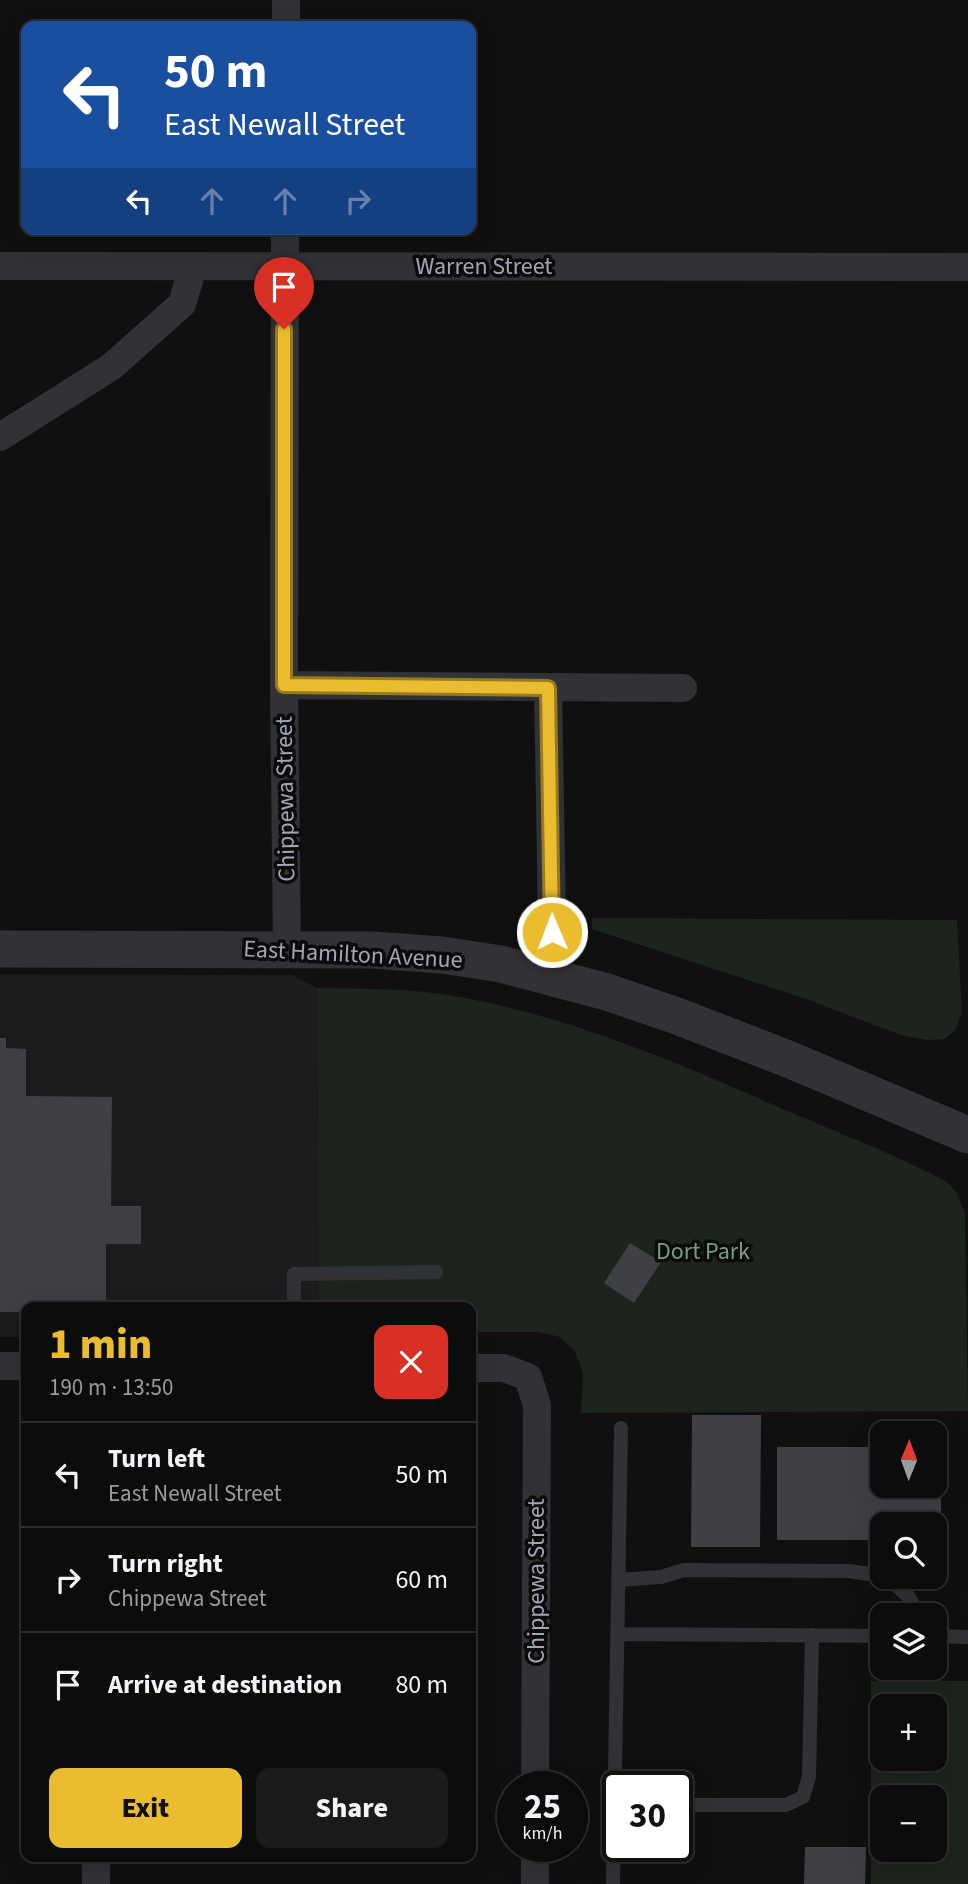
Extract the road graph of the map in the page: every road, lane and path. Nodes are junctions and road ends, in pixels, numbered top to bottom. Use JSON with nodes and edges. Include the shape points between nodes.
{"nodes":[{"id":1,"x":286,"y":0,"type":"edge"},
{"id":2,"x":286,"y":21,"type":"edge"},
{"id":3,"x":285,"y":235,"type":"edge"},
{"id":4,"x":0,"y":266,"type":"edge"},
{"id":5,"x":285,"y":266,"type":"junction"},
{"id":6,"x":193,"y":267,"type":"junction"},
{"id":7,"x":968,"y":267,"type":"edge"},
{"id":8,"x":0,"y":437,"type":"edge"},
{"id":9,"x":284,"y":685,"type":"junction"},
{"id":10,"x":548,"y":688,"type":"junction"},
{"id":11,"x":683,"y":688,"type":"dead end"},
{"id":12,"x":0,"y":949,"type":"edge"},
{"id":13,"x":287,"y":949,"type":"junction"},
{"id":14,"x":552,"y":977,"type":"junction"},
{"id":15,"x":968,"y":1135,"type":"edge"},
{"id":16,"x":436,"y":1272,"type":"dead end"},
{"id":17,"x":294,"y":1302,"type":"edge"},
{"id":18,"x":0,"y":1366,"type":"edge"},
{"id":19,"x":21,"y":1366,"type":"edge"},
{"id":20,"x":476,"y":1368,"type":"edge"},
{"id":21,"x":621,"y":1428,"type":"dead end"},
{"id":22,"x":870,"y":1574,"type":"edge"},
{"id":23,"x":618,"y":1580,"type":"junction"},
{"id":24,"x":900,"y":1589,"type":"edge"},
{"id":25,"x":912,"y":1603,"type":"edge"},
{"id":26,"x":617,"y":1634,"type":"junction"},
{"id":27,"x":812,"y":1635,"type":"junction"},
{"id":28,"x":870,"y":1636,"type":"edge"},
{"id":29,"x":947,"y":1636,"type":"edge"},
{"id":30,"x":968,"y":1637,"type":"edge"},
{"id":31,"x":536,"y":1771,"type":"edge"},
{"id":32,"x":616,"y":1771,"type":"edge"},
{"id":33,"x":693,"y":1805,"type":"edge"},
{"id":34,"x":96,"y":1862,"type":"edge"},
{"id":35,"x":535,"y":1862,"type":"edge"},
{"id":36,"x":613,"y":1862,"type":"edge"},
{"id":37,"x":96,"y":1884,"type":"edge"},
{"id":38,"x":535,"y":1884,"type":"edge"},
{"id":39,"x":612,"y":1884,"type":"edge"}],
"edges":[{"from":1,"to":2,"type":"street"},
{"from":3,"to":5,"type":"street","name":"Chippewa Street"},
{"from":4,"to":6,"type":"street","name":"Warren Street"},
{"from":5,"to":6,"type":"street","name":"Warren Street"},
{"from":5,"to":7,"type":"street","name":"Warren Street"},
{"from":5,"to":9,"type":"street","name":"Chippewa Street"},
{"from":6,"to":8,"type":"street","via":[[182,304],[111,367]]},
{"from":9,"to":10,"type":"street"},
{"from":9,"to":13,"type":"street","name":"Chippewa Street"},
{"from":10,"to":11,"type":"street"},
{"from":10,"to":14,"type":"street"},
{"from":12,"to":13,"type":"street","name":"East Hamilton Avenue"},
{"from":13,"to":14,"type":"street","name":"East Hamilton Avenue","via":[[442,955]]},
{"from":14,"to":15,"type":"street","name":"East Hamilton Avenue","via":[[677,1016]]},
{"from":16,"to":17,"type":"lane","via":[[294,1274]]},
{"from":18,"to":19,"type":"street"},
{"from":20,"to":31,"type":"street","name":"Chippewa Street","via":[[504,1368],[528,1377],[537,1405]]},
{"from":21,"to":23,"type":"lane"},
{"from":22,"to":23,"type":"lane","via":[[684,1570]]},
{"from":23,"to":26,"type":"lane"},
{"from":24,"to":25,"type":"lane"},
{"from":26,"to":27,"type":"lane"},
{"from":26,"to":32,"type":"lane"},
{"from":27,"to":28,"type":"lane"},
{"from":27,"to":33,"type":"lane","via":[[809,1777],[803,1797],[786,1805]]},
{"from":29,"to":30,"type":"lane"},
{"from":34,"to":37,"type":"street"},
{"from":35,"to":38,"type":"street"},
{"from":36,"to":39,"type":"lane"}]}
